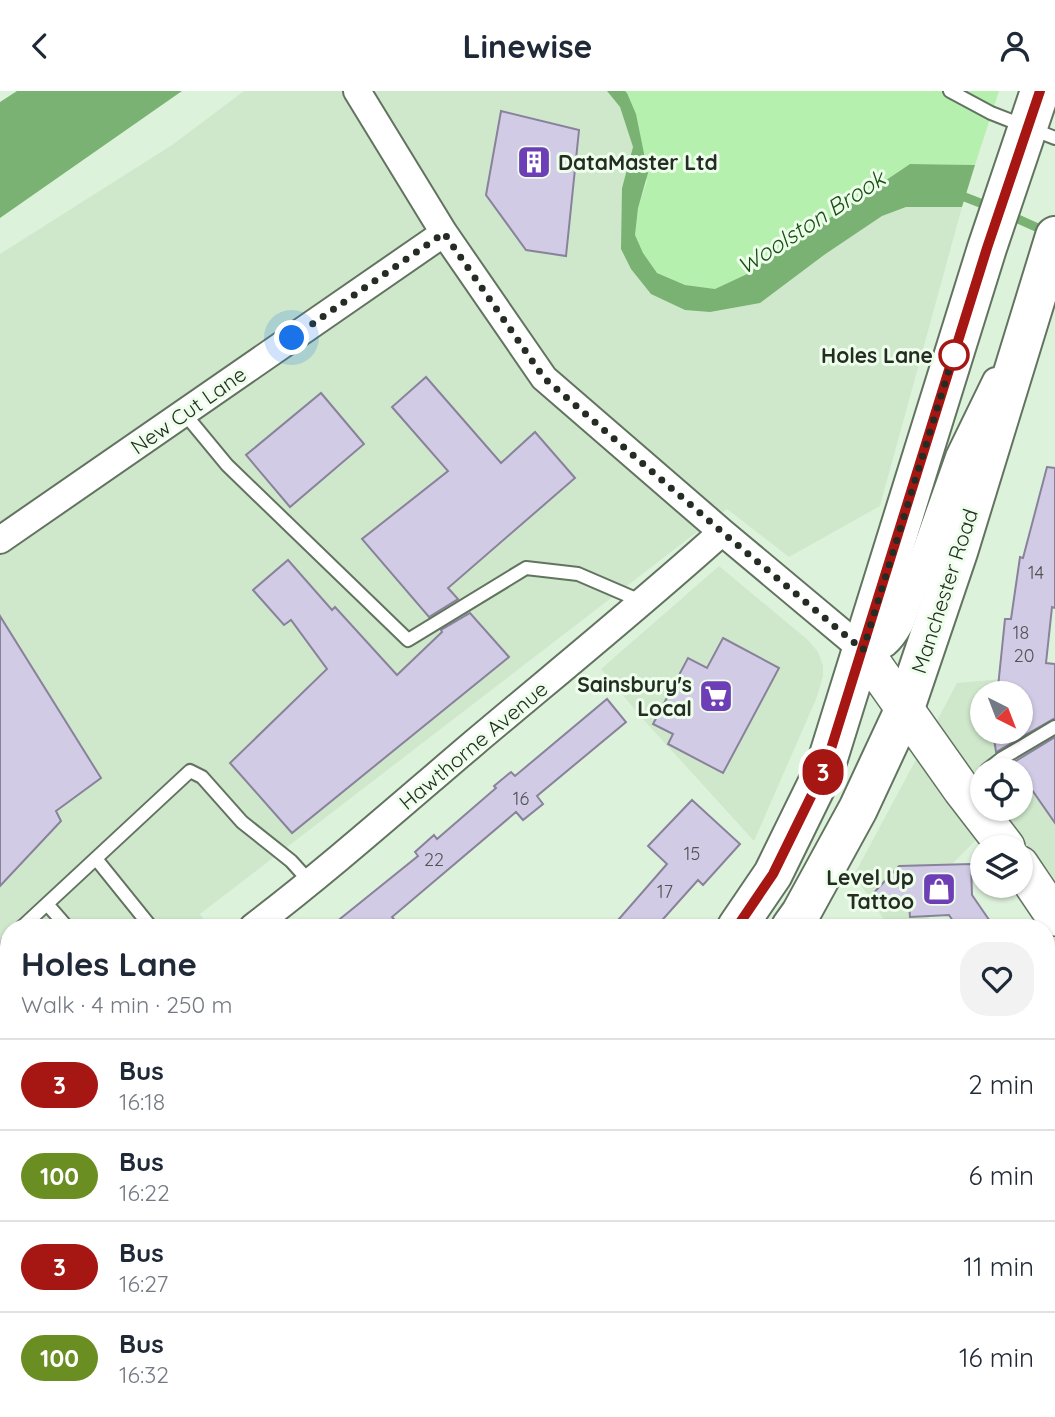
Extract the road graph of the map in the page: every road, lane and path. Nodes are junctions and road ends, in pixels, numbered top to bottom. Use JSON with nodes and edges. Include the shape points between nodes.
{"nodes":[{"id":1,"x":357,"y":91,"type":"edge"},
{"id":2,"x":950,"y":91,"type":"edge"},
{"id":3,"x":1040,"y":91,"type":"edge"},
{"id":4,"x":1041,"y":133,"type":"edge"},
{"id":5,"x":444,"y":233,"type":"junction"},
{"id":6,"x":1055,"y":236,"type":"edge"},
{"id":7,"x":1039,"y":287,"type":"junction"},
{"id":8,"x":184,"y":413,"type":"junction"},
{"id":9,"x":722,"y":532,"type":"junction"},
{"id":10,"x":0,"y":540,"type":"edge"},
{"id":11,"x":643,"y":603,"type":"junction"},
{"id":12,"x":863,"y":650,"type":"junction"},
{"id":13,"x":905,"y":708,"type":"junction"},
{"id":14,"x":1055,"y":727,"type":"edge"},
{"id":15,"x":1003,"y":758,"type":"edge"},
{"id":16,"x":970,"y":773,"type":"edge"},
{"id":17,"x":97,"y":860,"type":"junction"},
{"id":18,"x":311,"y":883,"type":"junction"},
{"id":19,"x":1033,"y":884,"type":"edge"},
{"id":20,"x":47,"y":904,"type":"junction"},
{"id":21,"x":1055,"y":917,"type":"edge"},
{"id":22,"x":31,"y":919,"type":"edge"},
{"id":23,"x":60,"y":919,"type":"edge"},
{"id":24,"x":145,"y":919,"type":"edge"},
{"id":25,"x":264,"y":919,"type":"edge"},
{"id":26,"x":742,"y":919,"type":"edge"},
{"id":27,"x":797,"y":919,"type":"edge"}],
"edges":[{"from":1,"to":5,"type":"street"},
{"from":2,"to":4,"type":"lane"},
{"from":3,"to":4,"type":"main road"},
{"from":4,"to":12,"type":"main road","via":[[1012,171]]},
{"from":5,"to":8,"type":"street","name":"New Cut Lane"},
{"from":5,"to":9,"type":"street","via":[[544,378]]},
{"from":6,"to":7,"type":"main road","name":"Manchester Road"},
{"from":7,"to":12,"type":"street","via":[[959,457],[900,624],[883,646]]},
{"from":7,"to":13,"type":"main road","name":"Manchester Road"},
{"from":8,"to":10,"type":"street","name":"New Cut Lane"},
{"from":8,"to":11,"type":"lane","via":[[227,465],[408,640],[526,568],[578,575]]},
{"from":9,"to":11,"type":"street","name":"Hawthorne Avenue"},
{"from":9,"to":12,"type":"street"},
{"from":11,"to":18,"type":"street","name":"Hawthorne Avenue"},
{"from":12,"to":13,"type":"street"},
{"from":12,"to":26,"type":"main road","via":[[818,785],[773,874]]},
{"from":13,"to":16,"type":"street"},
{"from":13,"to":27,"type":"main road","name":"Manchester Road","via":[[858,809]]},
{"from":14,"to":15,"type":"lane"},
{"from":17,"to":18,"type":"lane","via":[[187,773],[196,772],[252,831]]},
{"from":17,"to":20,"type":"lane"},
{"from":17,"to":24,"type":"lane"},
{"from":18,"to":25,"type":"street","name":"Hawthorne Avenue"},
{"from":19,"to":21,"type":"street"},
{"from":20,"to":22,"type":"lane"},
{"from":20,"to":23,"type":"lane"}]}
